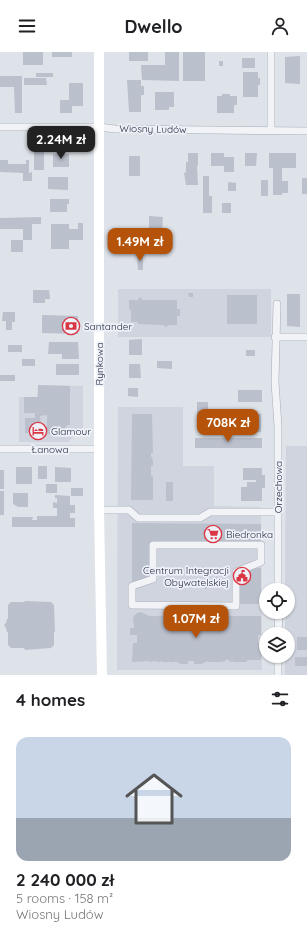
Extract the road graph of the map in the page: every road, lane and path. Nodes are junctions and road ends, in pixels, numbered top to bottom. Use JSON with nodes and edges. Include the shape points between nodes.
{"nodes":[{"id":1,"x":100,"y":52,"type":"edge"},
{"id":2,"x":271,"y":52,"type":"edge"},
{"id":3,"x":0,"y":127,"type":"edge"},
{"id":4,"x":99,"y":127,"type":"junction"},
{"id":5,"x":271,"y":130,"type":"junction"},
{"id":6,"x":307,"y":131,"type":"edge"},
{"id":7,"x":276,"y":304,"type":"dead end"},
{"id":8,"x":275,"y":337,"type":"junction"},
{"id":9,"x":307,"y":337,"type":"edge"},
{"id":10,"x":0,"y":449,"type":"edge"},
{"id":11,"x":100,"y":449,"type":"junction"},
{"id":12,"x":99,"y":510,"type":"junction"},
{"id":13,"x":278,"y":512,"type":"junction"},
{"id":14,"x":278,"y":583,"type":"edge"},
{"id":15,"x":132,"y":605,"type":"joint"},
{"id":16,"x":278,"y":663,"type":"edge"},
{"id":17,"x":102,"y":675,"type":"edge"},
{"id":18,"x":278,"y":675,"type":"edge"}],
"edges":[{"from":1,"to":4,"type":"street","name":"Rynkowa"},
{"from":2,"to":5,"type":"street"},
{"from":3,"to":4,"type":"street","name":"Wiosny Ludów"},
{"from":4,"to":5,"type":"street","name":"Wiosny Ludów"},
{"from":4,"to":11,"type":"street","name":"Rynkowa"},
{"from":5,"to":6,"type":"street","name":"Wiosny Ludów"},
{"from":7,"to":8,"type":"street","name":"Orzechowa"},
{"from":8,"to":9,"type":"street"},
{"from":8,"to":13,"type":"street","name":"Orzechowa"},
{"from":10,"to":11,"type":"street","name":"Łanowa"},
{"from":11,"to":12,"type":"street","name":"Rynkowa"},
{"from":12,"to":13,"type":"street","via":[[130,510],[138,518],[200,518],[210,512]]},
{"from":12,"to":17,"type":"street","name":"Rynkowa"},
{"from":13,"to":14,"type":"street","name":"Orzechowa"},
{"from":15,"to":15,"type":"street","via":[[132,586],[153,579],[153,545],[261,545],[261,562],[236,572],[236,606]]},
{"from":16,"to":18,"type":"street"}]}
